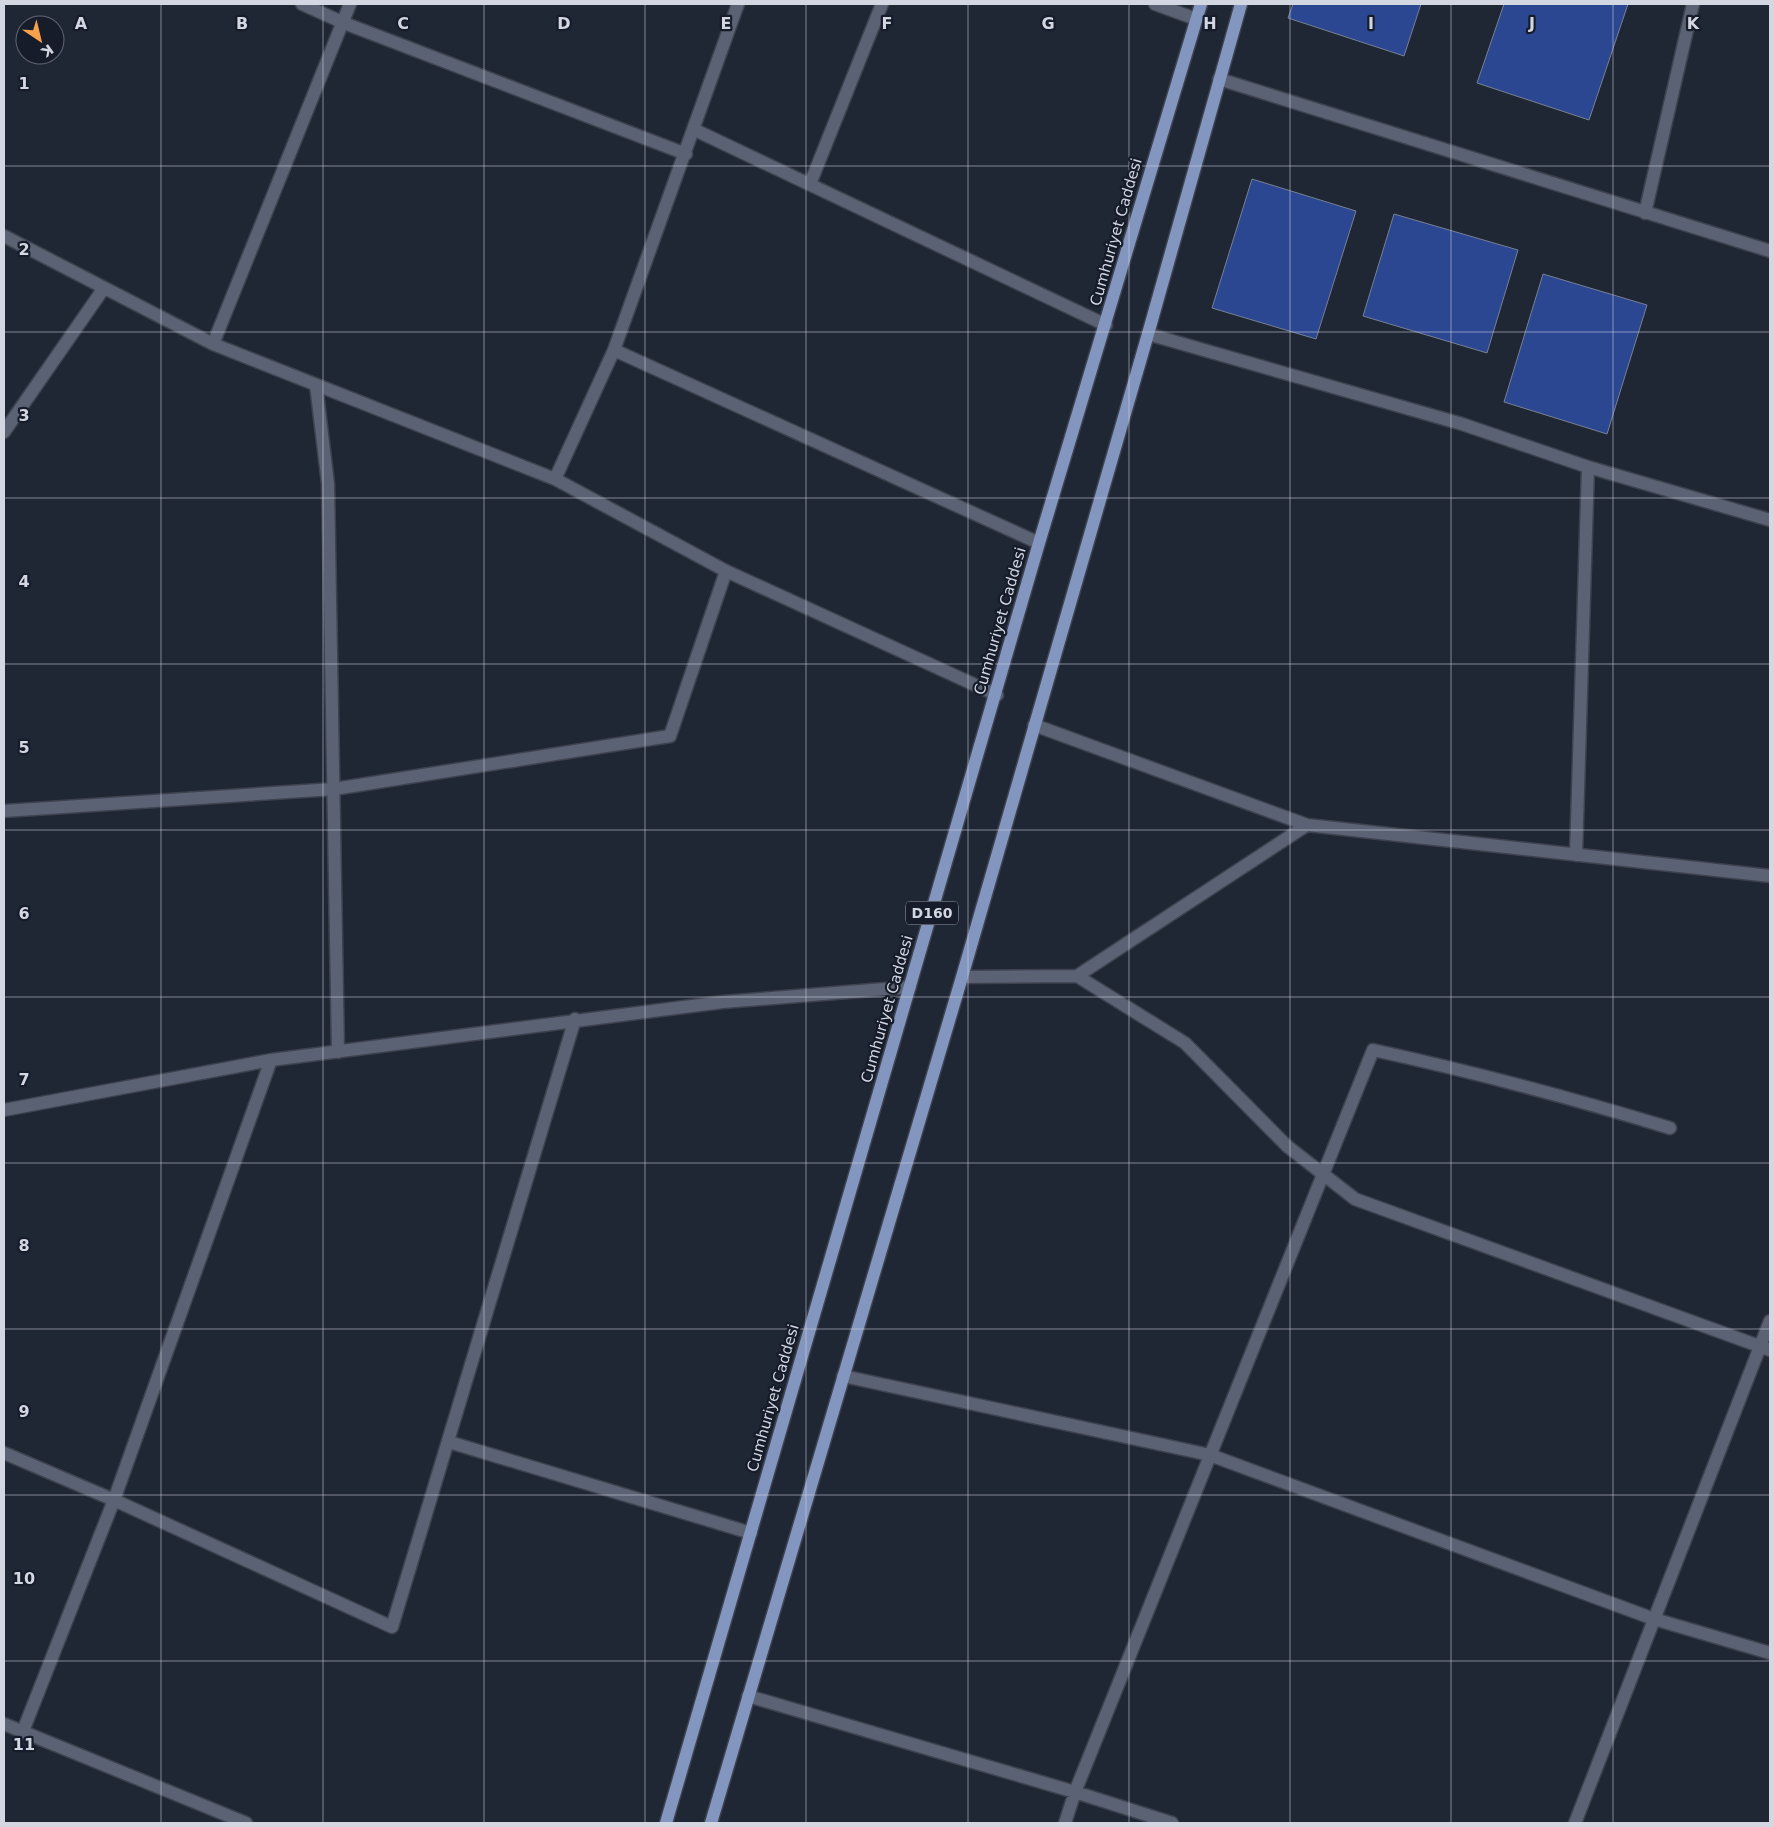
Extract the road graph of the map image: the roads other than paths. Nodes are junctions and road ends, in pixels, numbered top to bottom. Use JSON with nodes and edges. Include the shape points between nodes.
{"nodes":[{"id":1,"x":302,"y":4,"type":"edge"},
{"id":2,"x":350,"y":4,"type":"edge"},
{"id":3,"x":738,"y":4,"type":"edge"},
{"id":4,"x":882,"y":4,"type":"edge"},
{"id":5,"x":1155,"y":4,"type":"edge"},
{"id":6,"x":1201,"y":4,"type":"edge"},
{"id":7,"x":1241,"y":4,"type":"edge"},
{"id":8,"x":1693,"y":4,"type":"edge"},
{"id":9,"x":1196,"y":19,"type":"junction"},
{"id":10,"x":344,"y":23,"type":"junction"},
{"id":11,"x":1218,"y":79,"type":"junction"},
{"id":12,"x":695,"y":130,"type":"junction"},
{"id":13,"x":686,"y":154,"type":"junction"},
{"id":14,"x":810,"y":184,"type":"junction"},
{"id":15,"x":1645,"y":213,"type":"junction"},
{"id":16,"x":4,"y":236,"type":"edge"},
{"id":17,"x":1770,"y":251,"type":"edge"},
{"id":18,"x":104,"y":288,"type":"junction"},
{"id":19,"x":1106,"y":326,"type":"junction"},
{"id":20,"x":1148,"y":334,"type":"junction"},
{"id":21,"x":214,"y":344,"type":"junction"},
{"id":22,"x":614,"y":350,"type":"junction"},
{"id":23,"x":316,"y":385,"type":"junction"},
{"id":24,"x":4,"y":432,"type":"edge"},
{"id":25,"x":1588,"y":467,"type":"junction"},
{"id":26,"x":555,"y":479,"type":"junction"},
{"id":27,"x":1770,"y":520,"type":"edge"},
{"id":28,"x":1039,"y":543,"type":"junction"},
{"id":29,"x":726,"y":571,"type":"junction"},
{"id":30,"x":997,"y":695,"type":"junction"},
{"id":31,"x":1034,"y":725,"type":"junction"},
{"id":32,"x":334,"y":789,"type":"junction"},
{"id":33,"x":4,"y":811,"type":"edge"},
{"id":34,"x":1307,"y":825,"type":"junction"},
{"id":35,"x":1576,"y":855,"type":"junction"},
{"id":36,"x":1770,"y":876,"type":"edge"},
{"id":37,"x":1077,"y":976,"type":"junction"},
{"id":38,"x":962,"y":977,"type":"junction"},
{"id":39,"x":910,"y":987,"type":"junction"},
{"id":40,"x":575,"y":1019,"type":"junction"},
{"id":41,"x":338,"y":1052,"type":"junction"},
{"id":42,"x":271,"y":1060,"type":"junction"},
{"id":43,"x":4,"y":1110,"type":"edge"},
{"id":44,"x":1670,"y":1128,"type":"dead end"},
{"id":45,"x":1322,"y":1174,"type":"junction"},
{"id":46,"x":1770,"y":1321,"type":"edge"},
{"id":47,"x":1765,"y":1348,"type":"edge"},
{"id":48,"x":843,"y":1376,"type":"junction"},
{"id":49,"x":449,"y":1442,"type":"junction"},
{"id":50,"x":4,"y":1454,"type":"edge"},
{"id":51,"x":1210,"y":1455,"type":"junction"},
{"id":52,"x":114,"y":1500,"type":"junction"},
{"id":53,"x":751,"y":1533,"type":"junction"},
{"id":54,"x":1654,"y":1619,"type":"junction"},
{"id":55,"x":1770,"y":1653,"type":"edge"},
{"id":56,"x":748,"y":1696,"type":"junction"},
{"id":57,"x":4,"y":1724,"type":"edge"},
{"id":58,"x":23,"y":1731,"type":"junction"},
{"id":59,"x":1075,"y":1792,"type":"junction"},
{"id":60,"x":246,"y":1823,"type":"edge"},
{"id":61,"x":666,"y":1823,"type":"edge"},
{"id":62,"x":711,"y":1823,"type":"edge"},
{"id":63,"x":1065,"y":1823,"type":"edge"},
{"id":64,"x":1172,"y":1823,"type":"edge"},
{"id":65,"x":1575,"y":1823,"type":"edge"}],
"edges":[{"from":1,"to":10,"type":"street"},
{"from":2,"to":10,"type":"street"},
{"from":3,"to":12,"type":"street"},
{"from":4,"to":14,"type":"street"},
{"from":5,"to":9,"type":"street"},
{"from":6,"to":9,"type":"main road","name":"Cumhuriyet Caddesi","number":"D160"},
{"from":7,"to":11,"type":"main road","number":"D160"},
{"from":8,"to":15,"type":"street"},
{"from":9,"to":19,"type":"main road","name":"Cumhuriyet Caddesi","number":"D160"},
{"from":10,"to":13,"type":"street"},
{"from":10,"to":21,"type":"street"},
{"from":11,"to":15,"type":"street"},
{"from":11,"to":20,"type":"main road","number":"D160"},
{"from":12,"to":13,"type":"street"},
{"from":12,"to":14,"type":"street"},
{"from":13,"to":22,"type":"street"},
{"from":14,"to":19,"type":"street"},
{"from":15,"to":17,"type":"street"},
{"from":16,"to":18,"type":"street"},
{"from":18,"to":21,"type":"street"},
{"from":18,"to":24,"type":"street"},
{"from":19,"to":28,"type":"main road","name":"Cumhuriyet Caddesi","number":"D160"},
{"from":20,"to":25,"type":"street","via":[[1462,424]]},
{"from":20,"to":31,"type":"main road","number":"D160"},
{"from":21,"to":23,"type":"street"},
{"from":22,"to":26,"type":"street"},
{"from":22,"to":28,"type":"street"},
{"from":23,"to":26,"type":"street"},
{"from":23,"to":32,"type":"street","via":[[328,484]]},
{"from":25,"to":27,"type":"street"},
{"from":25,"to":35,"type":"street"},
{"from":26,"to":29,"type":"street"},
{"from":28,"to":30,"type":"main road","name":"Cumhuriyet Caddesi","number":"D160"},
{"from":29,"to":30,"type":"street"},
{"from":29,"to":32,"type":"street","via":[[670,736]]},
{"from":30,"to":39,"type":"main road","name":"Cumhuriyet Caddesi","number":"D160"},
{"from":31,"to":34,"type":"street"},
{"from":31,"to":38,"type":"main road","number":"D160"},
{"from":32,"to":33,"type":"street"},
{"from":32,"to":41,"type":"street"},
{"from":34,"to":35,"type":"street"},
{"from":34,"to":37,"type":"street"},
{"from":35,"to":36,"type":"street"},
{"from":37,"to":38,"type":"street"},
{"from":37,"to":45,"type":"street","via":[[1185,1043],[1287,1146]]},
{"from":38,"to":48,"type":"main road","number":"D160"},
{"from":39,"to":40,"type":"street","via":[[723,1002]]},
{"from":39,"to":53,"type":"main road","name":"Cumhuriyet Caddesi","number":"D160"},
{"from":40,"to":41,"type":"street"},
{"from":40,"to":49,"type":"street"},
{"from":41,"to":42,"type":"street"},
{"from":42,"to":43,"type":"street"},
{"from":42,"to":52,"type":"street"},
{"from":44,"to":45,"type":"street","via":[[1594,1105],[1374,1050]]},
{"from":45,"to":47,"type":"street","via":[[1355,1199]]},
{"from":45,"to":51,"type":"street"},
{"from":46,"to":47,"type":"street"},
{"from":47,"to":54,"type":"street"},
{"from":48,"to":51,"type":"street"},
{"from":48,"to":56,"type":"main road","number":"D160"},
{"from":49,"to":52,"type":"street","via":[[392,1627]]},
{"from":49,"to":53,"type":"street"},
{"from":50,"to":52,"type":"street"},
{"from":51,"to":54,"type":"street"},
{"from":51,"to":59,"type":"street"},
{"from":52,"to":58,"type":"street"},
{"from":53,"to":61,"type":"main road","name":"Cumhuriyet Caddesi","number":"D160"},
{"from":54,"to":55,"type":"street"},
{"from":54,"to":65,"type":"street"},
{"from":56,"to":59,"type":"street"},
{"from":56,"to":62,"type":"main road","number":"D160"},
{"from":57,"to":58,"type":"street"},
{"from":58,"to":60,"type":"street"},
{"from":59,"to":63,"type":"street"},
{"from":59,"to":64,"type":"street"}]}
